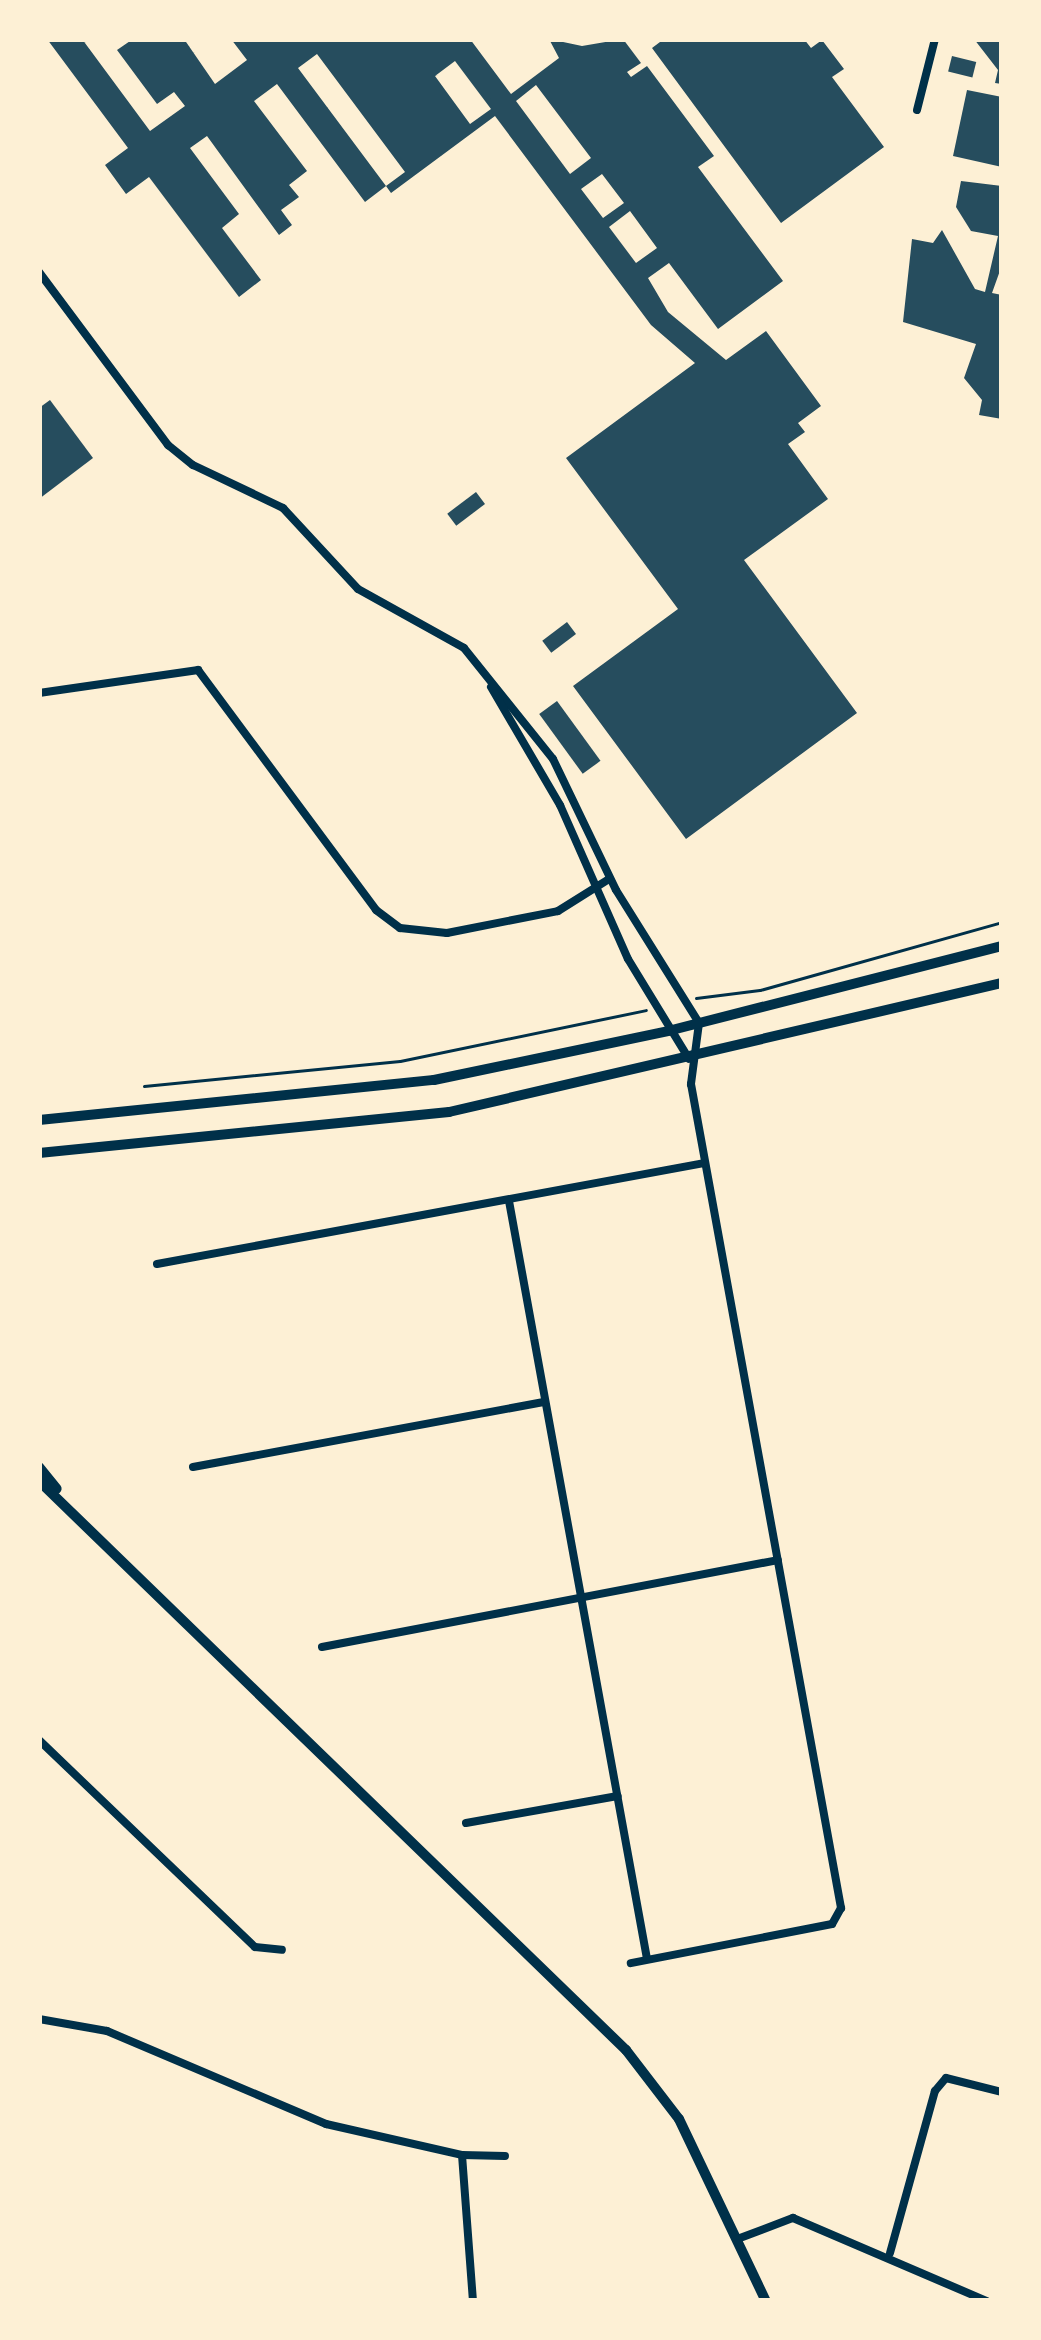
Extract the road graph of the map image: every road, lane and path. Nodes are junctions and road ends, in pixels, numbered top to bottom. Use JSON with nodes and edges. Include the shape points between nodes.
{"nodes":[{"id":1,"x":935,"y":39,"type":"edge"},
{"id":2,"x":917,"y":110,"type":"dead end"},
{"id":3,"x":39,"y":272,"type":"edge"},
{"id":4,"x":487,"y":679,"type":"junction"},
{"id":5,"x":39,"y":693,"type":"edge"},
{"id":6,"x":610,"y":878,"type":"junction"},
{"id":7,"x":616,"y":890,"type":"junction"},
{"id":8,"x":598,"y":892,"type":"junction"},
{"id":9,"x":1002,"y":922,"type":"edge"},
{"id":10,"x":1002,"y":946,"type":"edge"},
{"id":11,"x":1002,"y":983,"type":"edge"},
{"id":12,"x":684,"y":1000,"type":"junction"},
{"id":13,"x":655,"y":1007,"type":"junction"},
{"id":14,"x":699,"y":1023,"type":"junction"},
{"id":15,"x":668,"y":1031,"type":"junction"},
{"id":16,"x":690,"y":1060,"type":"junction"},
{"id":17,"x":144,"y":1086,"type":"dead end"},
{"id":18,"x":39,"y":1120,"type":"edge"},
{"id":19,"x":39,"y":1153,"type":"edge"},
{"id":20,"x":704,"y":1163,"type":"junction"},
{"id":21,"x":509,"y":1201,"type":"junction"},
{"id":22,"x":158,"y":1264,"type":"dead end"},
{"id":23,"x":545,"y":1402,"type":"junction"},
{"id":24,"x":39,"y":1467,"type":"edge"},
{"id":25,"x":193,"y":1467,"type":"dead end"},
{"id":26,"x":39,"y":1481,"type":"edge"},
{"id":27,"x":77,"y":1515,"type":"junction"},
{"id":28,"x":778,"y":1560,"type":"junction"},
{"id":29,"x":579,"y":1597,"type":"junction"},
{"id":30,"x":322,"y":1648,"type":"dead end"},
{"id":31,"x":39,"y":1740,"type":"edge"},
{"id":32,"x":618,"y":1796,"type":"junction"},
{"id":33,"x":466,"y":1822,"type":"dead end"},
{"id":34,"x":282,"y":1949,"type":"dead end"},
{"id":35,"x":647,"y":1959,"type":"junction"},
{"id":36,"x":631,"y":1963,"type":"dead end"},
{"id":37,"x":39,"y":2019,"type":"edge"},
{"id":38,"x":1002,"y":2092,"type":"edge"},
{"id":39,"x":462,"y":2155,"type":"junction"},
{"id":40,"x":505,"y":2156,"type":"dead end"},
{"id":41,"x":740,"y":2238,"type":"junction"},
{"id":42,"x":890,"y":2253,"type":"junction"},
{"id":43,"x":473,"y":2301,"type":"edge"},
{"id":44,"x":766,"y":2301,"type":"edge"},
{"id":45,"x":987,"y":2301,"type":"edge"}],
"edges":[{"from":1,"to":2,"type":"street"},
{"from":3,"to":4,"type":"street","via":[[168,445],[283,508],[358,589],[452,637]]},
{"from":4,"to":6,"type":"street","via":[[553,759]]},
{"from":4,"to":8,"type":"street","via":[[560,805]]},
{"from":5,"to":8,"type":"street","via":[[198,670],[376,910],[400,928],[447,933],[558,911]]},
{"from":6,"to":7,"type":"street"},
{"from":6,"to":8,"type":"street"},
{"from":7,"to":8,"type":"street"},
{"from":7,"to":12,"type":"street"},
{"from":8,"to":13,"type":"street"},
{"from":9,"to":12,"type":"path","via":[[760,991]]},
{"from":10,"to":14,"type":"main road"},
{"from":11,"to":16,"type":"main road"},
{"from":12,"to":14,"type":"street"},
{"from":13,"to":15,"type":"street"},
{"from":13,"to":17,"type":"path","via":[[400,1061]]},
{"from":14,"to":15,"type":"main road"},
{"from":14,"to":16,"type":"street"},
{"from":15,"to":16,"type":"street"},
{"from":15,"to":18,"type":"main road","via":[[337,1095]]},
{"from":16,"to":19,"type":"main road","via":[[400,1121]]},
{"from":16,"to":20,"type":"street"},
{"from":20,"to":21,"type":"street"},
{"from":20,"to":28,"type":"street"},
{"from":21,"to":22,"type":"street"},
{"from":21,"to":23,"type":"street"},
{"from":23,"to":25,"type":"street"},
{"from":23,"to":29,"type":"street"},
{"from":24,"to":27,"type":"main road"},
{"from":26,"to":27,"type":"main road"},
{"from":27,"to":41,"type":"main road","via":[[626,2050],[679,2120]]},
{"from":28,"to":29,"type":"street"},
{"from":28,"to":35,"type":"street","via":[[842,1908],[832,1924]]},
{"from":29,"to":30,"type":"street"},
{"from":29,"to":32,"type":"street"},
{"from":31,"to":34,"type":"street","via":[[255,1947]]},
{"from":32,"to":33,"type":"street"},
{"from":32,"to":35,"type":"street"},
{"from":35,"to":36,"type":"street"},
{"from":37,"to":39,"type":"street","via":[[107,2031],[326,2123]]},
{"from":38,"to":42,"type":"street","via":[[946,2078],[934,2091]]},
{"from":39,"to":40,"type":"street"},
{"from":39,"to":43,"type":"street"},
{"from":41,"to":42,"type":"street","via":[[793,2218]]},
{"from":41,"to":44,"type":"main road"},
{"from":42,"to":45,"type":"street"}]}
